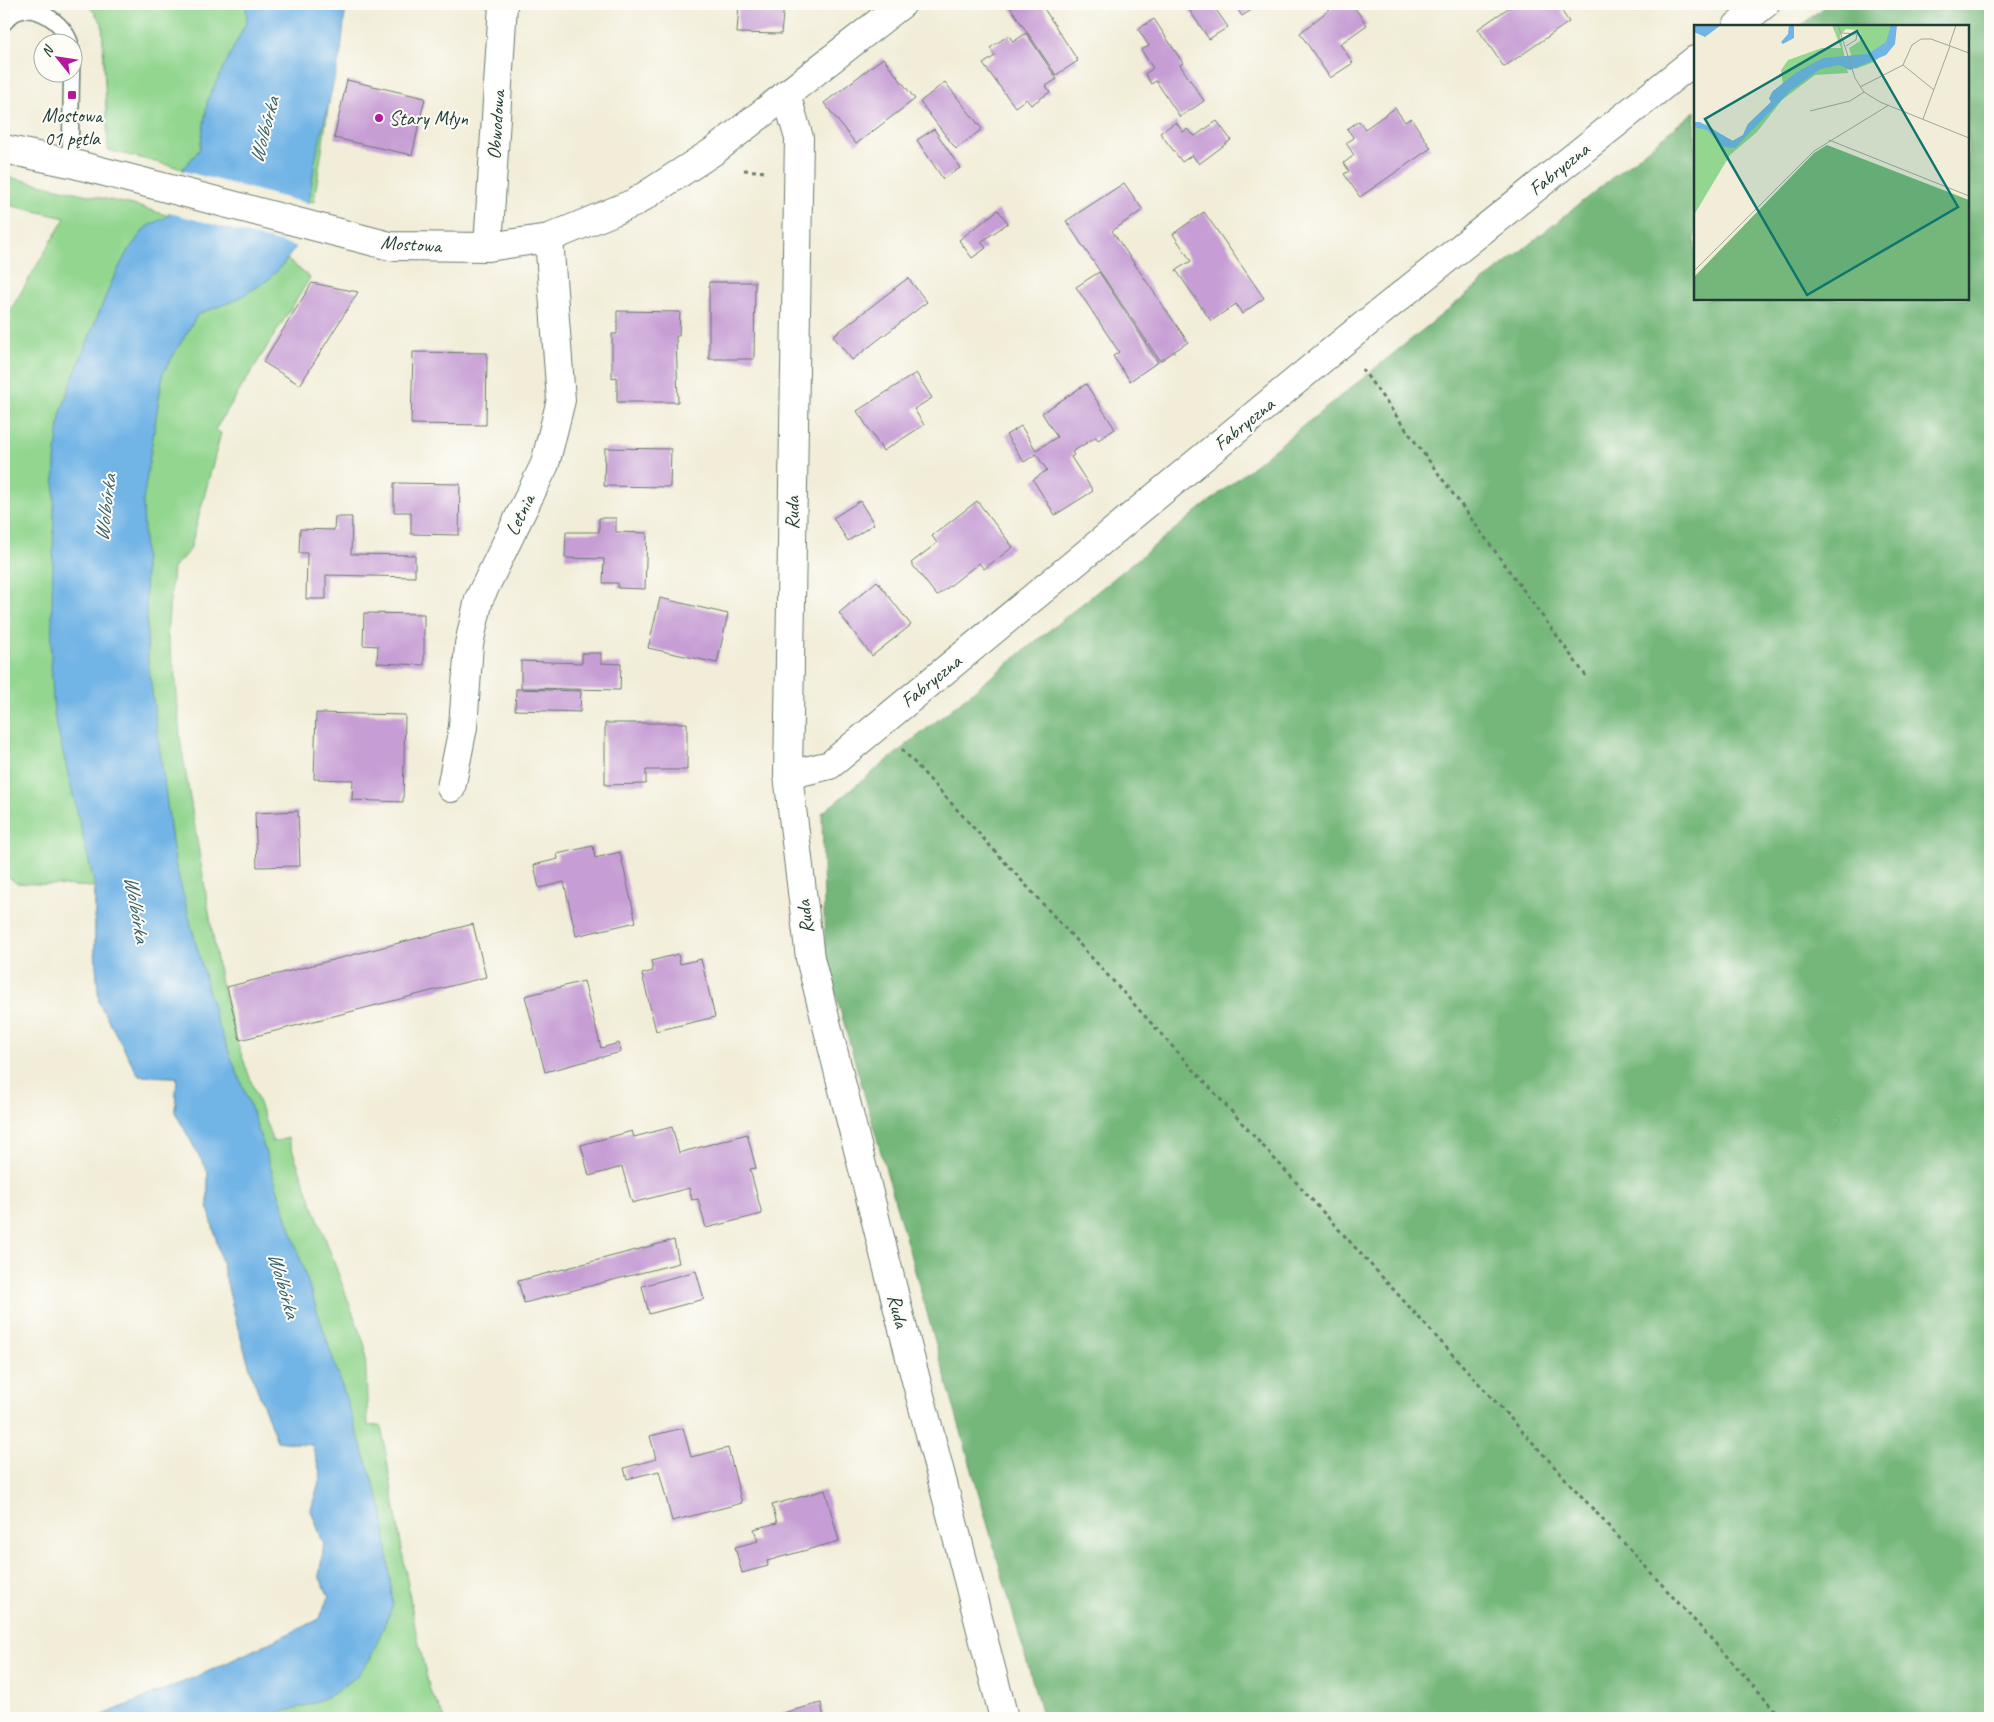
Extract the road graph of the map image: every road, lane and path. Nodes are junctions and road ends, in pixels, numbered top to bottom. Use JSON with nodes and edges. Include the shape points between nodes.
{"nodes":[{"id":1,"x":503,"y":4,"type":"edge"},
{"id":2,"x":902,"y":4,"type":"edge"},
{"id":3,"x":1766,"y":4,"type":"edge"},
{"id":4,"x":4,"y":23,"type":"edge"},
{"id":5,"x":1738,"y":25,"type":"edge"},
{"id":6,"x":66,"y":32,"type":"edge"},
{"id":7,"x":1694,"y":61,"type":"edge"},
{"id":8,"x":71,"y":82,"type":"edge"},
{"id":9,"x":786,"y":94,"type":"junction"},
{"id":10,"x":4,"y":149,"type":"edge"},
{"id":11,"x":70,"y":163,"type":"junction"},
{"id":12,"x":549,"y":238,"type":"junction"},
{"id":13,"x":488,"y":246,"type":"junction"},
{"id":14,"x":1343,"y":342,"type":"junction"},
{"id":15,"x":1586,"y":676,"type":"dead end"},
{"id":16,"x":879,"y":724,"type":"junction"},
{"id":17,"x":788,"y":775,"type":"junction"},
{"id":18,"x":451,"y":788,"type":"dead end"},
{"id":19,"x":1004,"y":1718,"type":"edge"},
{"id":20,"x":1783,"y":1718,"type":"edge"}],
"edges":[{"from":1,"to":13,"type":"street","name":"Obwodowa"},
{"from":2,"to":9,"type":"street","name":"Mostowa"},
{"from":3,"to":5,"type":"street"},
{"from":4,"to":6,"type":"lane","via":[[13,14],[30,11],[54,18]]},
{"from":7,"to":14,"type":"street","name":"Fabryczna"},
{"from":8,"to":11,"type":"lane"},
{"from":9,"to":12,"type":"street","name":"Mostowa","via":[[714,151],[634,203]]},
{"from":9,"to":17,"type":"street","name":"Ruda","via":[[799,138]]},
{"from":10,"to":11,"type":"street","name":"Mostowa"},
{"from":11,"to":13,"type":"street","name":"Mostowa","via":[[390,246]]},
{"from":12,"to":13,"type":"street","name":"Mostowa"},
{"from":12,"to":18,"type":"street","name":"Letnia","via":[[561,400],[545,464],[480,599],[469,644],[464,727]]},
{"from":14,"to":15,"type":"path"},
{"from":14,"to":16,"type":"street","name":"Fabryczna"},
{"from":16,"to":17,"type":"street","name":"Fabryczna","via":[[830,764]]},
{"from":16,"to":20,"type":"path"},
{"from":17,"to":19,"type":"street","name":"Ruda","via":[[810,958],[910,1361]]}]}
